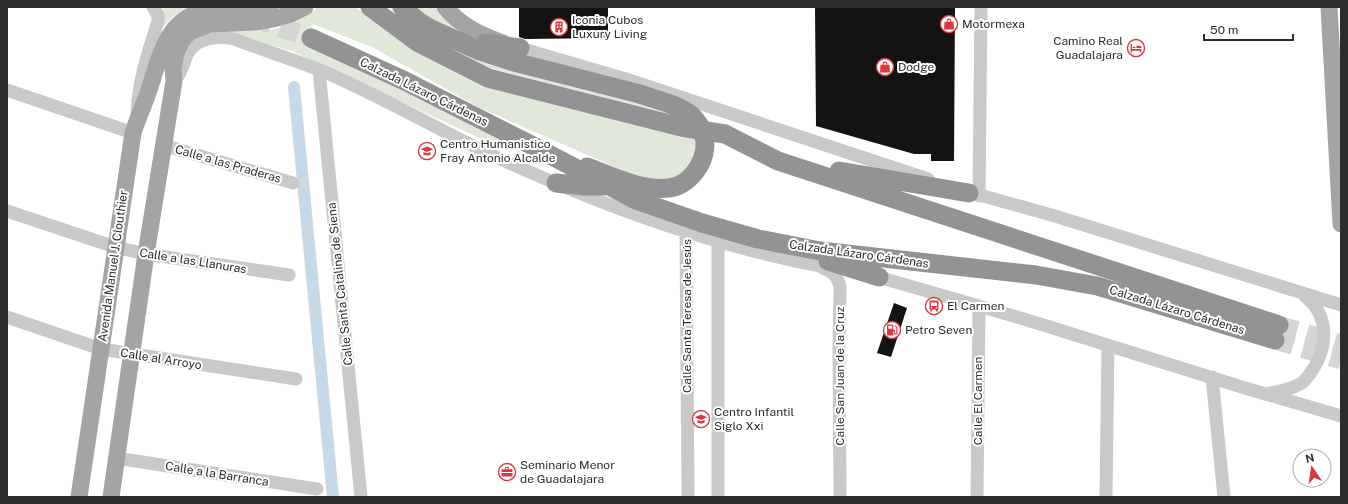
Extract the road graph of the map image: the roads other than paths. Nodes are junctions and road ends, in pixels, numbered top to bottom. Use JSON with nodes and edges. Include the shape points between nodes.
{"nodes":[{"id":1,"x":153,"y":7,"type":"edge"},
{"id":2,"x":270,"y":7,"type":"edge"},
{"id":3,"x":305,"y":7,"type":"edge"},
{"id":4,"x":370,"y":7,"type":"edge"},
{"id":5,"x":402,"y":7,"type":"edge"},
{"id":6,"x":444,"y":7,"type":"edge"},
{"id":7,"x":981,"y":7,"type":"edge"},
{"id":8,"x":1329,"y":7,"type":"edge"},
{"id":9,"x":431,"y":29,"type":"junction"},
{"id":10,"x":311,"y":38,"type":"tunnel mouth"},
{"id":11,"x":520,"y":48,"type":"junction"},
{"id":12,"x":550,"y":58,"type":"junction"},
{"id":13,"x":319,"y":70,"type":"junction"},
{"id":14,"x":174,"y":74,"type":"junction"},
{"id":15,"x":7,"y":90,"type":"edge"},
{"id":16,"x":640,"y":94,"type":"junction"},
{"id":17,"x":135,"y":128,"type":"junction"},
{"id":18,"x":164,"y":145,"type":"junction"},
{"id":19,"x":535,"y":147,"type":"junction"},
{"id":20,"x":778,"y":161,"type":"junction"},
{"id":21,"x":293,"y":183,"type":"dead end"},
{"id":22,"x":556,"y":183,"type":"junction"},
{"id":23,"x":608,"y":186,"type":"junction"},
{"id":24,"x":974,"y":194,"type":"junction"},
{"id":25,"x":7,"y":211,"type":"edge"},
{"id":26,"x":1341,"y":224,"type":"edge"},
{"id":27,"x":686,"y":232,"type":"junction"},
{"id":28,"x":758,"y":239,"type":"junction"},
{"id":29,"x":718,"y":240,"type":"junction"},
{"id":30,"x":115,"y":247,"type":"junction"},
{"id":31,"x":146,"y":254,"type":"junction"},
{"id":32,"x":820,"y":266,"type":"junction"},
{"id":33,"x":289,"y":275,"type":"dead end"},
{"id":34,"x":879,"y":277,"type":"junction"},
{"id":35,"x":1302,"y":293,"type":"junction"},
{"id":36,"x":1341,"y":305,"type":"edge"},
{"id":37,"x":979,"y":306,"type":"junction"},
{"id":38,"x":7,"y":317,"type":"edge"},
{"id":39,"x":1108,"y":345,"type":"junction"},
{"id":40,"x":101,"y":349,"type":"junction"},
{"id":41,"x":131,"y":354,"type":"junction"},
{"id":42,"x":1212,"y":377,"type":"junction"},
{"id":43,"x":296,"y":379,"type":"dead end"},
{"id":44,"x":1266,"y":393,"type":"junction"},
{"id":45,"x":1341,"y":416,"type":"edge"},
{"id":46,"x":116,"y":458,"type":"junction"},
{"id":47,"x":318,"y":489,"type":"dead end"},
{"id":48,"x":79,"y":497,"type":"edge"},
{"id":49,"x":111,"y":497,"type":"edge"},
{"id":50,"x":361,"y":497,"type":"edge"},
{"id":51,"x":688,"y":497,"type":"edge"},
{"id":52,"x":718,"y":497,"type":"edge"},
{"id":53,"x":840,"y":497,"type":"edge"},
{"id":54,"x":977,"y":497,"type":"edge"},
{"id":55,"x":1106,"y":497,"type":"edge"},
{"id":56,"x":1224,"y":497,"type":"edge"}],
"edges":[{"from":1,"to":17,"type":"street","via":[[158,15],[158,21],[137,94]]},
{"from":2,"to":17,"type":"main road","name":"Avenida Manuel J. Clouthier","via":[[245,11],[203,11],[177,25],[166,40],[157,61]]},
{"from":3,"to":14,"type":"main road","via":[[273,19],[210,24],[189,32],[176,53]]},
{"from":4,"to":20,"type":"highway","name":"Calzada Lázaro Cárdenas","via":[[417,42],[488,78],[681,127],[725,134]]},
{"from":5,"to":9,"type":"highway"},
{"from":6,"to":11,"type":"main road","via":[[470,29]]},
{"from":7,"to":24,"type":"street"},
{"from":8,"to":26,"type":"main road"},
{"from":9,"to":11,"type":"highway","via":[[485,43]]},
{"from":9,"to":16,"type":"highway","via":[[480,51],[514,62]]},
{"from":10,"to":19,"type":"highway","name":"Calzada Lázaro Cárdenas","via":[[405,81]]},
{"from":11,"to":12,"type":"street"},
{"from":12,"to":16,"type":"highway"},
{"from":12,"to":24,"type":"street","via":[[629,80]]},
{"from":13,"to":14,"type":"street","name":"Calzada Lázaro Cárdenas","via":[[234,39],[221,37],[201,41],[190,49],[181,71]]},
{"from":13,"to":22,"type":"street","name":"Calzada Lázaro Cárdenas"},
{"from":13,"to":50,"type":"street","name":"Calle Santa Catalina de Siena"},
{"from":14,"to":18,"type":"main road"},
{"from":15,"to":17,"type":"street"},
{"from":16,"to":19,"type":"highway","bridge":true,"via":[[690,114],[704,133],[702,160],[687,181],[670,188],[635,185]]},
{"from":17,"to":30,"type":"main road","name":"Avenida Manuel J. Clouthier"},
{"from":18,"to":21,"type":"street","name":"Calle a las Praderas"},
{"from":18,"to":31,"type":"main road"},
{"from":19,"to":23,"type":"highway","name":"Calzada Lázaro Cárdenas"},
{"from":20,"to":24,"type":"highway"},
{"from":20,"to":28,"type":"highway","name":"Calzada Lázaro Cárdenas","via":[[1277,332],[1098,286],[1036,275],[820,251]]},
{"from":22,"to":23,"type":"highway"},
{"from":22,"to":27,"type":"street","name":"Calzada Lázaro Cárdenas"},
{"from":23,"to":28,"type":"highway","name":"Calzada Lázaro Cárdenas","via":[[636,200]]},
{"from":24,"to":35,"type":"street","via":[[1055,216]]},
{"from":25,"to":30,"type":"street","name":"Calle a las Llanuras"},
{"from":27,"to":29,"type":"street","name":"Calzada Lázaro Cárdenas"},
{"from":27,"to":51,"type":"street","name":"Calle Santa Teresa de Jesús"},
{"from":28,"to":34,"type":"highway"},
{"from":29,"to":32,"type":"street","name":"Calzada Lázaro Cárdenas"},
{"from":29,"to":52,"type":"street"},
{"from":30,"to":31,"type":"street","name":"Calle a las Llanuras"},
{"from":30,"to":40,"type":"main road","name":"Avenida Manuel J. Clouthier"},
{"from":31,"to":33,"type":"street","name":"Calle a las Llanuras"},
{"from":31,"to":41,"type":"main road"},
{"from":32,"to":34,"type":"street","name":"Calzada Lázaro Cárdenas"},
{"from":32,"to":53,"type":"street","name":"Calle San Juan de la Cruz","via":[[833,272],[840,286]]},
{"from":34,"to":37,"type":"street","name":"Calzada Lázaro Cárdenas"},
{"from":35,"to":36,"type":"street"},
{"from":35,"to":44,"type":"street","via":[[1314,304],[1324,327],[1320,357],[1303,382],[1285,391]]},
{"from":37,"to":39,"type":"street","name":"Calzada Lázaro Cárdenas"},
{"from":37,"to":54,"type":"street","name":"Calle El Carmen"},
{"from":38,"to":40,"type":"street","name":"Calle al Arroyo"},
{"from":39,"to":42,"type":"street","name":"Calzada Lázaro Cárdenas"},
{"from":39,"to":55,"type":"street"},
{"from":40,"to":41,"type":"street","name":"Calle al Arroyo"},
{"from":40,"to":48,"type":"main road","name":"Avenida Manuel J. Clouthier"},
{"from":41,"to":43,"type":"street","name":"Calle al Arroyo"},
{"from":41,"to":46,"type":"main road"},
{"from":42,"to":44,"type":"street","name":"Calzada Lázaro Cárdenas"},
{"from":42,"to":56,"type":"street"},
{"from":44,"to":45,"type":"street","name":"Calzada Lázaro Cárdenas"},
{"from":46,"to":47,"type":"street","name":"Calle a la Barranca"},
{"from":46,"to":49,"type":"main road"}]}
